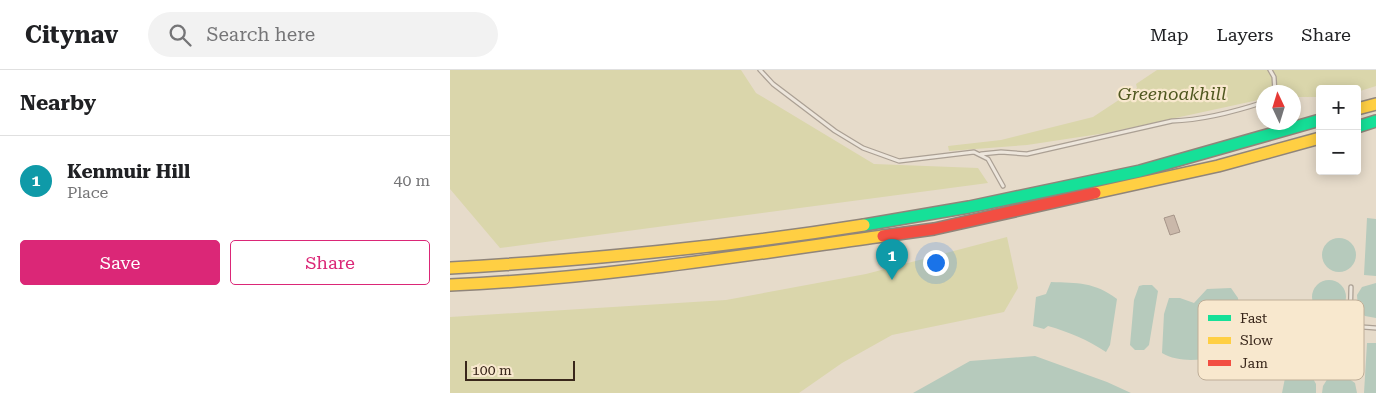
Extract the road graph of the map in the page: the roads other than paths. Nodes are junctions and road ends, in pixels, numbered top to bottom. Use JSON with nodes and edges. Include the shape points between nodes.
{"nodes":[{"id":1,"x":760,"y":70,"type":"edge"},
{"id":2,"x":1270,"y":70,"type":"edge"},
{"id":3,"x":1275,"y":85,"type":"edge"},
{"id":4,"x":1376,"y":104,"type":"edge"},
{"id":5,"x":1256,"y":105,"type":"edge"},
{"id":6,"x":1361,"y":108,"type":"edge"},
{"id":7,"x":1316,"y":121,"type":"edge"},
{"id":8,"x":1376,"y":121,"type":"edge"},
{"id":9,"x":1361,"y":126,"type":"edge"},
{"id":10,"x":1376,"y":127,"type":"edge"},
{"id":11,"x":1361,"y":130,"type":"edge"},
{"id":12,"x":1316,"y":140,"type":"edge"},
{"id":13,"x":980,"y":154,"type":"junction"},
{"id":14,"x":1003,"y":186,"type":"dead end"},
{"id":15,"x":450,"y":268,"type":"edge"},
{"id":16,"x":450,"y":285,"type":"edge"},
{"id":17,"x":1351,"y":287,"type":"dead end"},
{"id":18,"x":1351,"y":300,"type":"edge"}],
"edges":[{"from":1,"to":13,"type":"lane","via":[[773,84],[835,131],[885,158],[908,161],[966,152]]},
{"from":2,"to":3,"type":"lane"},
{"from":4,"to":6,"type":"highway"},
{"from":5,"to":13,"type":"lane","via":[[1028,154]]},
{"from":7,"to":15,"type":"highway","via":[[1141,170],[923,217],[710,248]]},
{"from":8,"to":9,"type":"highway"},
{"from":10,"to":11,"type":"highway"},
{"from":12,"to":16,"type":"highway","via":[[1218,166],[934,229],[702,261],[500,283]]},
{"from":13,"to":14,"type":"lane","via":[[988,158]]},
{"from":17,"to":18,"type":"lane"}]}
